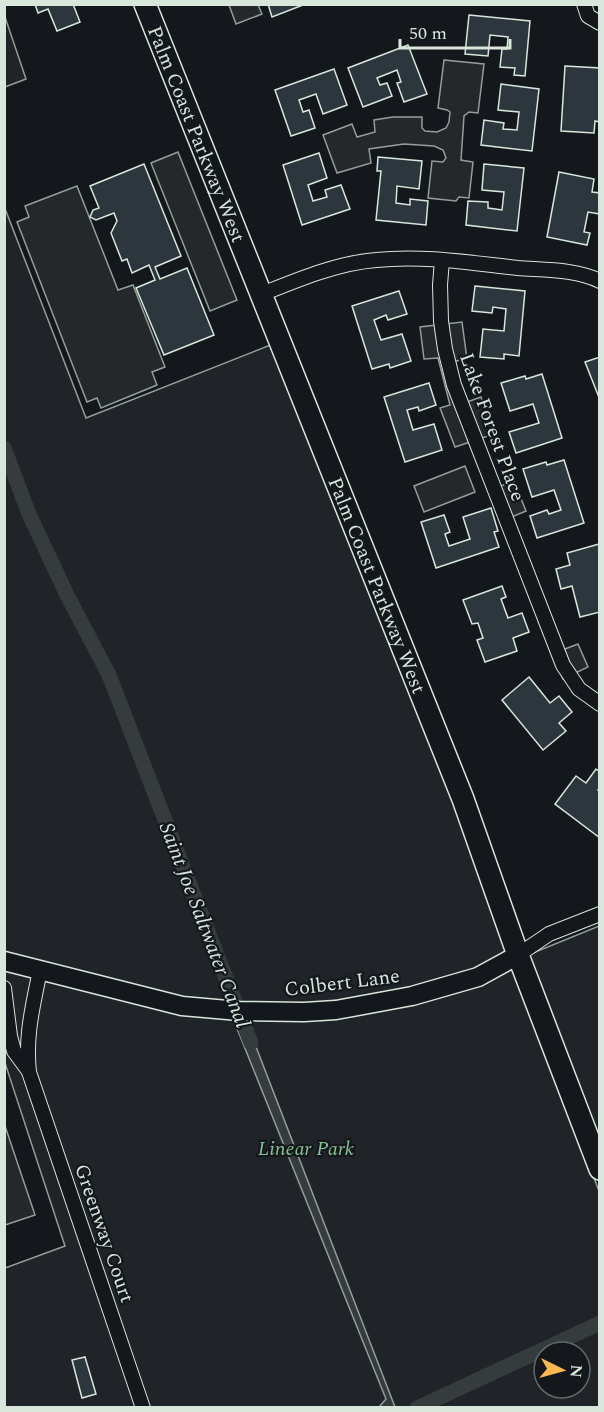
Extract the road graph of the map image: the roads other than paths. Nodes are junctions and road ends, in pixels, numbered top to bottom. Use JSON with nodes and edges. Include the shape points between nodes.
{"nodes":[{"id":1,"x":145,"y":4,"type":"edge"},
{"id":2,"x":584,"y":4,"type":"edge"},
{"id":3,"x":600,"y":23,"type":"edge"},
{"id":4,"x":442,"y":260,"type":"junction"},
{"id":5,"x":599,"y":278,"type":"edge"},
{"id":6,"x":262,"y":294,"type":"junction"},
{"id":7,"x":600,"y":704,"type":"edge"},
{"id":8,"x":600,"y":914,"type":"edge"},
{"id":9,"x":518,"y":955,"type":"junction"},
{"id":10,"x":4,"y":961,"type":"edge"},
{"id":11,"x":40,"y":970,"type":"junction"},
{"id":12,"x":4,"y":988,"type":"edge"},
{"id":13,"x":29,"y":1072,"type":"junction"},
{"id":14,"x":600,"y":1169,"type":"edge"},
{"id":15,"x":143,"y":1407,"type":"edge"}],
"edges":[{"from":1,"to":6,"type":"main road","name":"Palm Coast Parkway West"},
{"from":2,"to":3,"type":"street","via":[[588,16]]},
{"from":4,"to":5,"type":"street"},
{"from":4,"to":6,"type":"street","via":[[399,258],[347,265]]},
{"from":4,"to":7,"type":"street","name":"Lake Forest Place","via":[[445,349],[462,409],[563,665],[579,689]]},
{"from":6,"to":9,"type":"main road","name":"Palm Coast Parkway West","via":[[463,799]]},
{"from":8,"to":9,"type":"street","name":"Colbert Lane","via":[[549,934]]},
{"from":9,"to":11,"type":"street","name":"Colbert Lane","via":[[478,977],[429,992],[304,1012],[182,1006]]},
{"from":9,"to":14,"type":"main road","name":"Palm Coast Parkway West"},
{"from":10,"to":11,"type":"street","name":"Colbert Lane"},
{"from":11,"to":13,"type":"street","via":[[28,1028]]},
{"from":12,"to":13,"type":"street","via":[[14,1051]]},
{"from":13,"to":15,"type":"street","name":"Greenway Court"}]}
